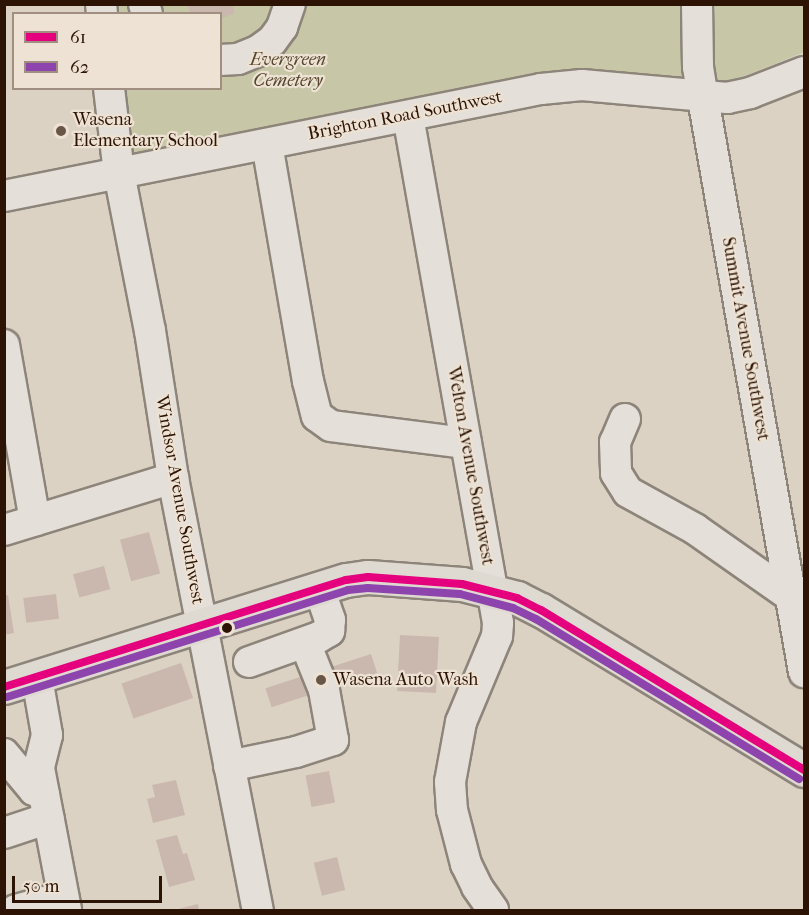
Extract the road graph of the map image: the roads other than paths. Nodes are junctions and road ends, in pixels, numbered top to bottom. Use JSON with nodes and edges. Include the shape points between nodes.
{"nodes":[{"id":1,"x":290,"y":4,"type":"edge"},
{"id":2,"x":696,"y":4,"type":"edge"},
{"id":3,"x":222,"y":60,"type":"edge"},
{"id":4,"x":804,"y":72,"type":"edge"},
{"id":5,"x":109,"y":90,"type":"edge"},
{"id":6,"x":703,"y":98,"type":"junction"},
{"id":7,"x":408,"y":116,"type":"junction"},
{"id":8,"x":267,"y":144,"type":"junction"},
{"id":9,"x":119,"y":173,"type":"junction"},
{"id":10,"x":4,"y":196,"type":"edge"},
{"id":11,"x":4,"y":345,"type":"edge"},
{"id":12,"x":625,"y":419,"type":"dead end"},
{"id":13,"x":466,"y":443,"type":"junction"},
{"id":14,"x":173,"y":478,"type":"junction"},
{"id":15,"x":35,"y":520,"type":"junction"},
{"id":16,"x":4,"y":530,"type":"edge"},
{"id":17,"x":319,"y":588,"type":"junction"},
{"id":18,"x":492,"y":592,"type":"junction"},
{"id":19,"x":793,"y":598,"type":"junction"},
{"id":20,"x":202,"y":625,"type":"junction"},
{"id":21,"x":305,"y":643,"type":"junction"},
{"id":22,"x":249,"y":662,"type":"dead end"},
{"id":23,"x":804,"y":672,"type":"edge"},
{"id":24,"x":37,"y":678,"type":"junction"},
{"id":25,"x":4,"y":687,"type":"edge"},
{"id":26,"x":4,"y":754,"type":"edge"},
{"id":27,"x":229,"y":766,"type":"junction"},
{"id":28,"x":804,"y":766,"type":"edge"},
{"id":29,"x":46,"y":806,"type":"junction"},
{"id":30,"x":4,"y":833,"type":"edge"},
{"id":31,"x":64,"y":904,"type":"edge"},
{"id":32,"x":16,"y":910,"type":"edge"},
{"id":33,"x":258,"y":910,"type":"edge"},
{"id":34,"x":493,"y":910,"type":"edge"}],
"edges":[{"from":1,"to":3,"type":"street","via":[[272,41],[238,59]]},
{"from":2,"to":6,"type":"street","name":"Summit Avenue Southwest"},
{"from":4,"to":6,"type":"street","name":"Brighton Road Southwest","via":[[750,93]]},
{"from":5,"to":9,"type":"street","name":"Windsor Avenue Southwest"},
{"from":6,"to":7,"type":"street","name":"Brighton Road Southwest","via":[[582,85],[541,89]]},
{"from":6,"to":19,"type":"street","name":"Summit Avenue Southwest"},
{"from":7,"to":8,"type":"street","name":"Brighton Road Southwest"},
{"from":7,"to":13,"type":"street","name":"Welton Avenue Southwest"},
{"from":8,"to":9,"type":"street","name":"Brighton Road Southwest"},
{"from":8,"to":13,"type":"street","via":[[317,416],[331,426]]},
{"from":9,"to":10,"type":"street","name":"Brighton Road Southwest"},
{"from":9,"to":14,"type":"street","name":"Windsor Avenue Southwest"},
{"from":11,"to":15,"type":"street"},
{"from":12,"to":19,"type":"street","via":[[615,442],[616,474],[628,492],[695,529]]},
{"from":13,"to":18,"type":"street","name":"Welton Avenue Southwest"},
{"from":14,"to":15,"type":"street"},
{"from":14,"to":20,"type":"street","name":"Windsor Avenue Southwest"},
{"from":15,"to":16,"type":"street"},
{"from":17,"to":18,"type":"main road","via":[[368,577],[462,584]]},
{"from":17,"to":20,"type":"main road"},
{"from":17,"to":21,"type":"street","via":[[330,620],[329,631]]},
{"from":18,"to":28,"type":"main road","via":[[517,598],[552,616]]},
{"from":18,"to":34,"type":"street","name":"Welton Avenue Southwest","via":[[497,636],[461,722],[450,782],[452,810],[466,864]]},
{"from":19,"to":23,"type":"street","name":"Summit Avenue Southwest"},
{"from":20,"to":24,"type":"main road"},
{"from":20,"to":27,"type":"street","name":"Windsor Avenue Southwest"},
{"from":21,"to":22,"type":"street"},
{"from":21,"to":27,"type":"street","via":[[324,690],[333,740]]},
{"from":24,"to":25,"type":"main road"},
{"from":24,"to":29,"type":"street","via":[[47,735],[39,768]]},
{"from":26,"to":29,"type":"street"},
{"from":27,"to":33,"type":"street","name":"Windsor Avenue Southwest"},
{"from":29,"to":30,"type":"street"},
{"from":29,"to":31,"type":"street"},
{"from":31,"to":32,"type":"street"}]}
